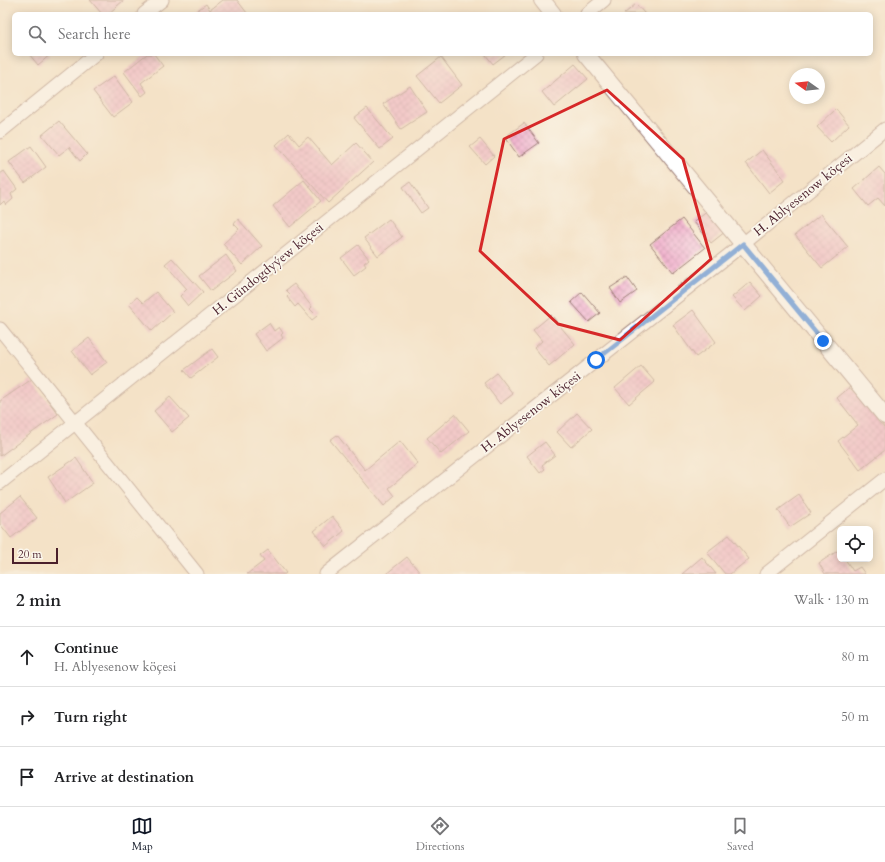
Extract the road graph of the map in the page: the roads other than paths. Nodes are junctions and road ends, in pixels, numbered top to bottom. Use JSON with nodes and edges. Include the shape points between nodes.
{"nodes":[{"id":1,"x":162,"y":0,"type":"edge"},
{"id":2,"x":542,"y":0,"type":"edge"},
{"id":3,"x":604,"y":0,"type":"edge"},
{"id":4,"x":147,"y":12,"type":"edge"},
{"id":5,"x":551,"y":12,"type":"edge"},
{"id":6,"x":589,"y":12,"type":"edge"},
{"id":7,"x":94,"y":56,"type":"edge"},
{"id":8,"x":534,"y":56,"type":"edge"},
{"id":9,"x":588,"y":56,"type":"edge"},
{"id":10,"x":885,"y":129,"type":"edge"},
{"id":11,"x":0,"y":132,"type":"edge"},
{"id":12,"x":743,"y":244,"type":"junction"},
{"id":13,"x":0,"y":329,"type":"edge"},
{"id":14,"x":885,"y":416,"type":"edge"},
{"id":15,"x":75,"y":423,"type":"junction"},
{"id":16,"x":885,"y":479,"type":"edge"},
{"id":17,"x":0,"y":483,"type":"edge"},
{"id":18,"x":197,"y":574,"type":"edge"},
{"id":19,"x":326,"y":574,"type":"edge"},
{"id":20,"x":766,"y":574,"type":"edge"}],
"edges":[{"from":1,"to":4,"type":"street"},
{"from":2,"to":5,"type":"street"},
{"from":3,"to":6,"type":"street"},
{"from":7,"to":11,"type":"street"},
{"from":8,"to":15,"type":"street","name":"H. Gündogdyýew köçesi"},
{"from":9,"to":12,"type":"street"},
{"from":10,"to":12,"type":"street","name":"H. Ablyesenow köçesi"},
{"from":12,"to":14,"type":"street"},
{"from":12,"to":19,"type":"street","name":"H. Ablyesenow köçesi"},
{"from":13,"to":15,"type":"street"},
{"from":15,"to":17,"type":"street","name":"H. Gündogdyýew köçesi"},
{"from":15,"to":18,"type":"street"},
{"from":16,"to":20,"type":"street"}]}
